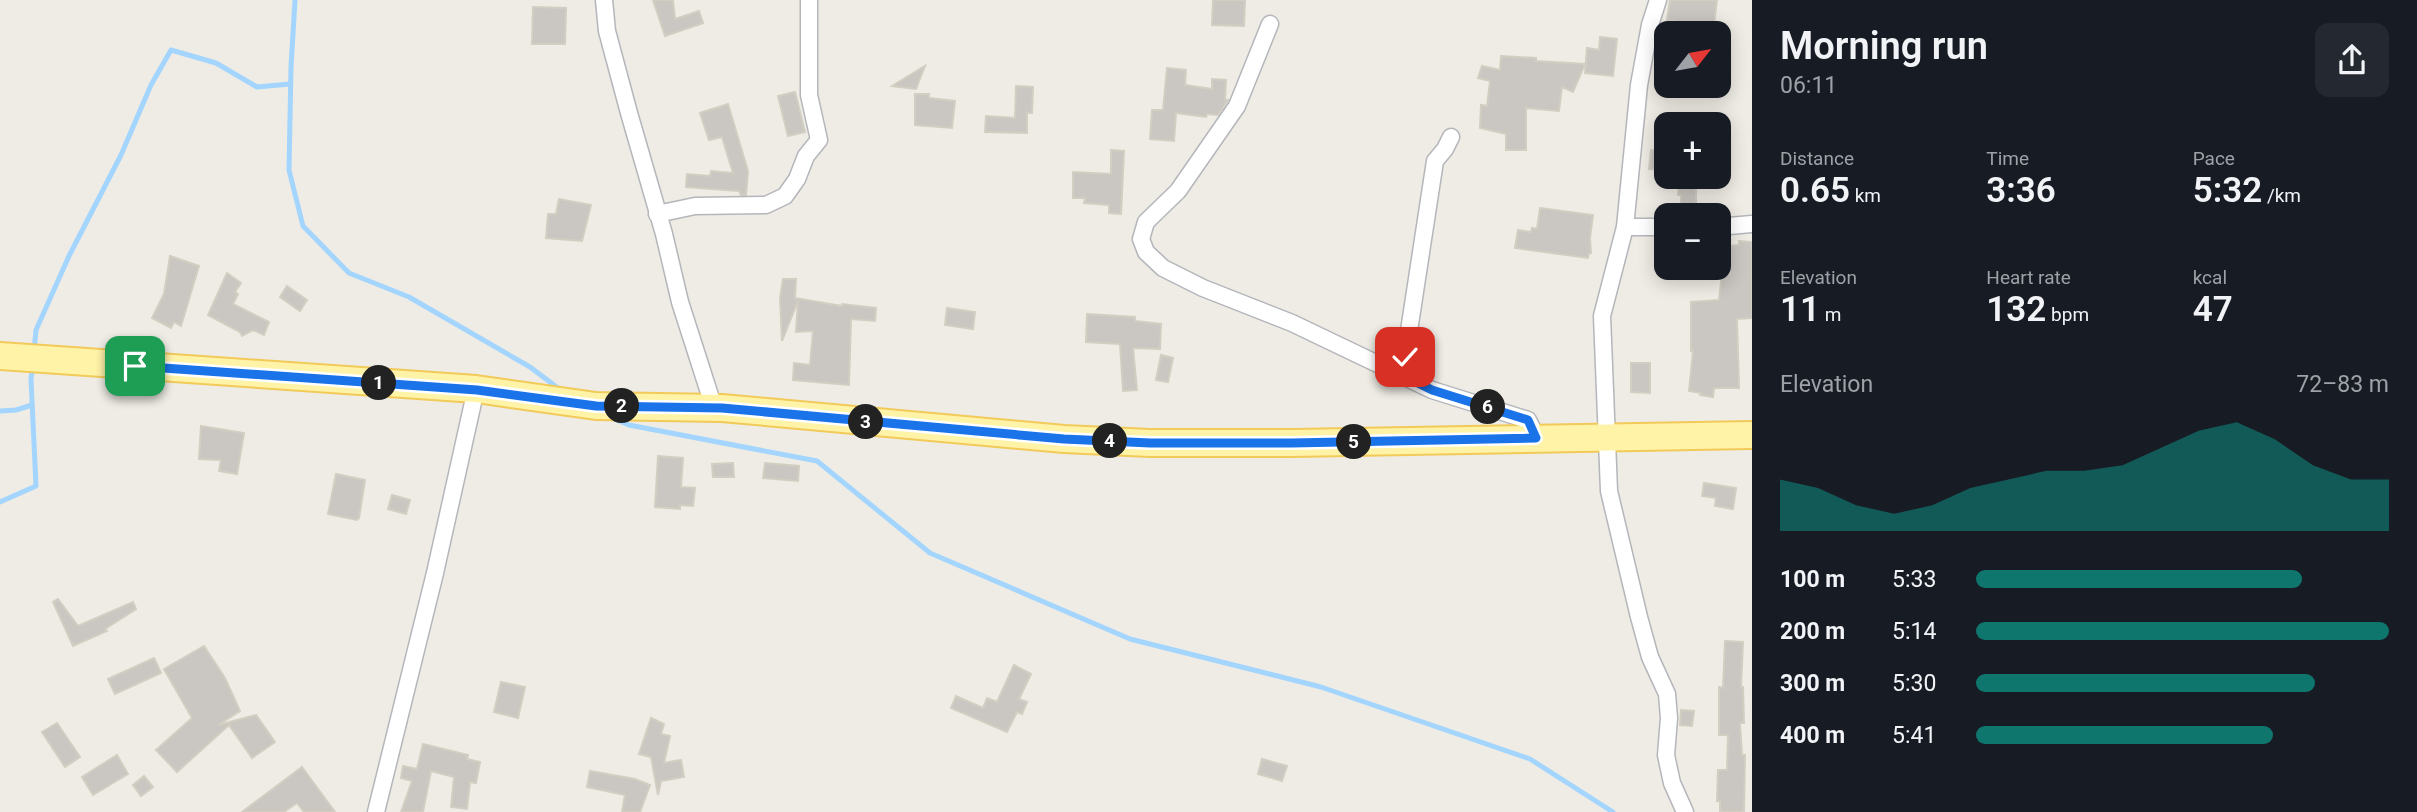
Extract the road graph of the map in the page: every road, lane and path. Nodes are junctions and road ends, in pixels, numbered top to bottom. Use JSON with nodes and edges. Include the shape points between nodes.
{"nodes":[{"id":1,"x":604,"y":0,"type":"edge"},
{"id":2,"x":808,"y":0,"type":"edge"},
{"id":3,"x":1658,"y":0,"type":"edge"},
{"id":4,"x":1270,"y":24,"type":"dead end"},
{"id":5,"x":1451,"y":137,"type":"dead end"},
{"id":6,"x":657,"y":214,"type":"junction"},
{"id":7,"x":1752,"y":224,"type":"edge"},
{"id":8,"x":1731,"y":226,"type":"edge"},
{"id":9,"x":1654,"y":227,"type":"edge"},
{"id":10,"x":1625,"y":228,"type":"junction"},
{"id":11,"x":25,"y":358,"type":"edge"},
{"id":12,"x":1400,"y":374,"type":"junction"},
{"id":13,"x":477,"y":390,"type":"junction"},
{"id":14,"x":714,"y":408,"type":"junction"},
{"id":15,"x":1752,"y":435,"type":"edge"},
{"id":16,"x":1607,"y":437,"type":"junction"},
{"id":17,"x":1536,"y":438,"type":"junction"},
{"id":18,"x":376,"y":812,"type":"edge"},
{"id":19,"x":1685,"y":812,"type":"edge"}],
"edges":[{"from":1,"to":6,"type":"street","via":[[610,43]]},
{"from":2,"to":6,"type":"street","via":[[809,95],[819,140],[785,197],[766,205],[695,206]]},
{"from":3,"to":10,"type":"street","via":[[1639,85]]},
{"from":4,"to":12,"type":"street","via":[[1237,106],[1178,191],[1146,222],[1141,239],[1146,252],[1163,268]]},
{"from":5,"to":12,"type":"street","via":[[1435,161]]},
{"from":6,"to":14,"type":"street"},
{"from":7,"to":8,"type":"street"},
{"from":9,"to":10,"type":"street"},
{"from":10,"to":16,"type":"street","via":[[1602,316]]},
{"from":11,"to":13,"type":"main road"},
{"from":12,"to":17,"type":"street","via":[[1432,390],[1528,420]]},
{"from":13,"to":14,"type":"main road","via":[[596,406]]},
{"from":13,"to":18,"type":"street"},
{"from":14,"to":17,"type":"main road","via":[[1150,443]]},
{"from":15,"to":16,"type":"main road"},
{"from":16,"to":17,"type":"main road"},
{"from":16,"to":19,"type":"street","via":[[1609,491],[1650,657],[1667,694],[1666,755]]}]}
